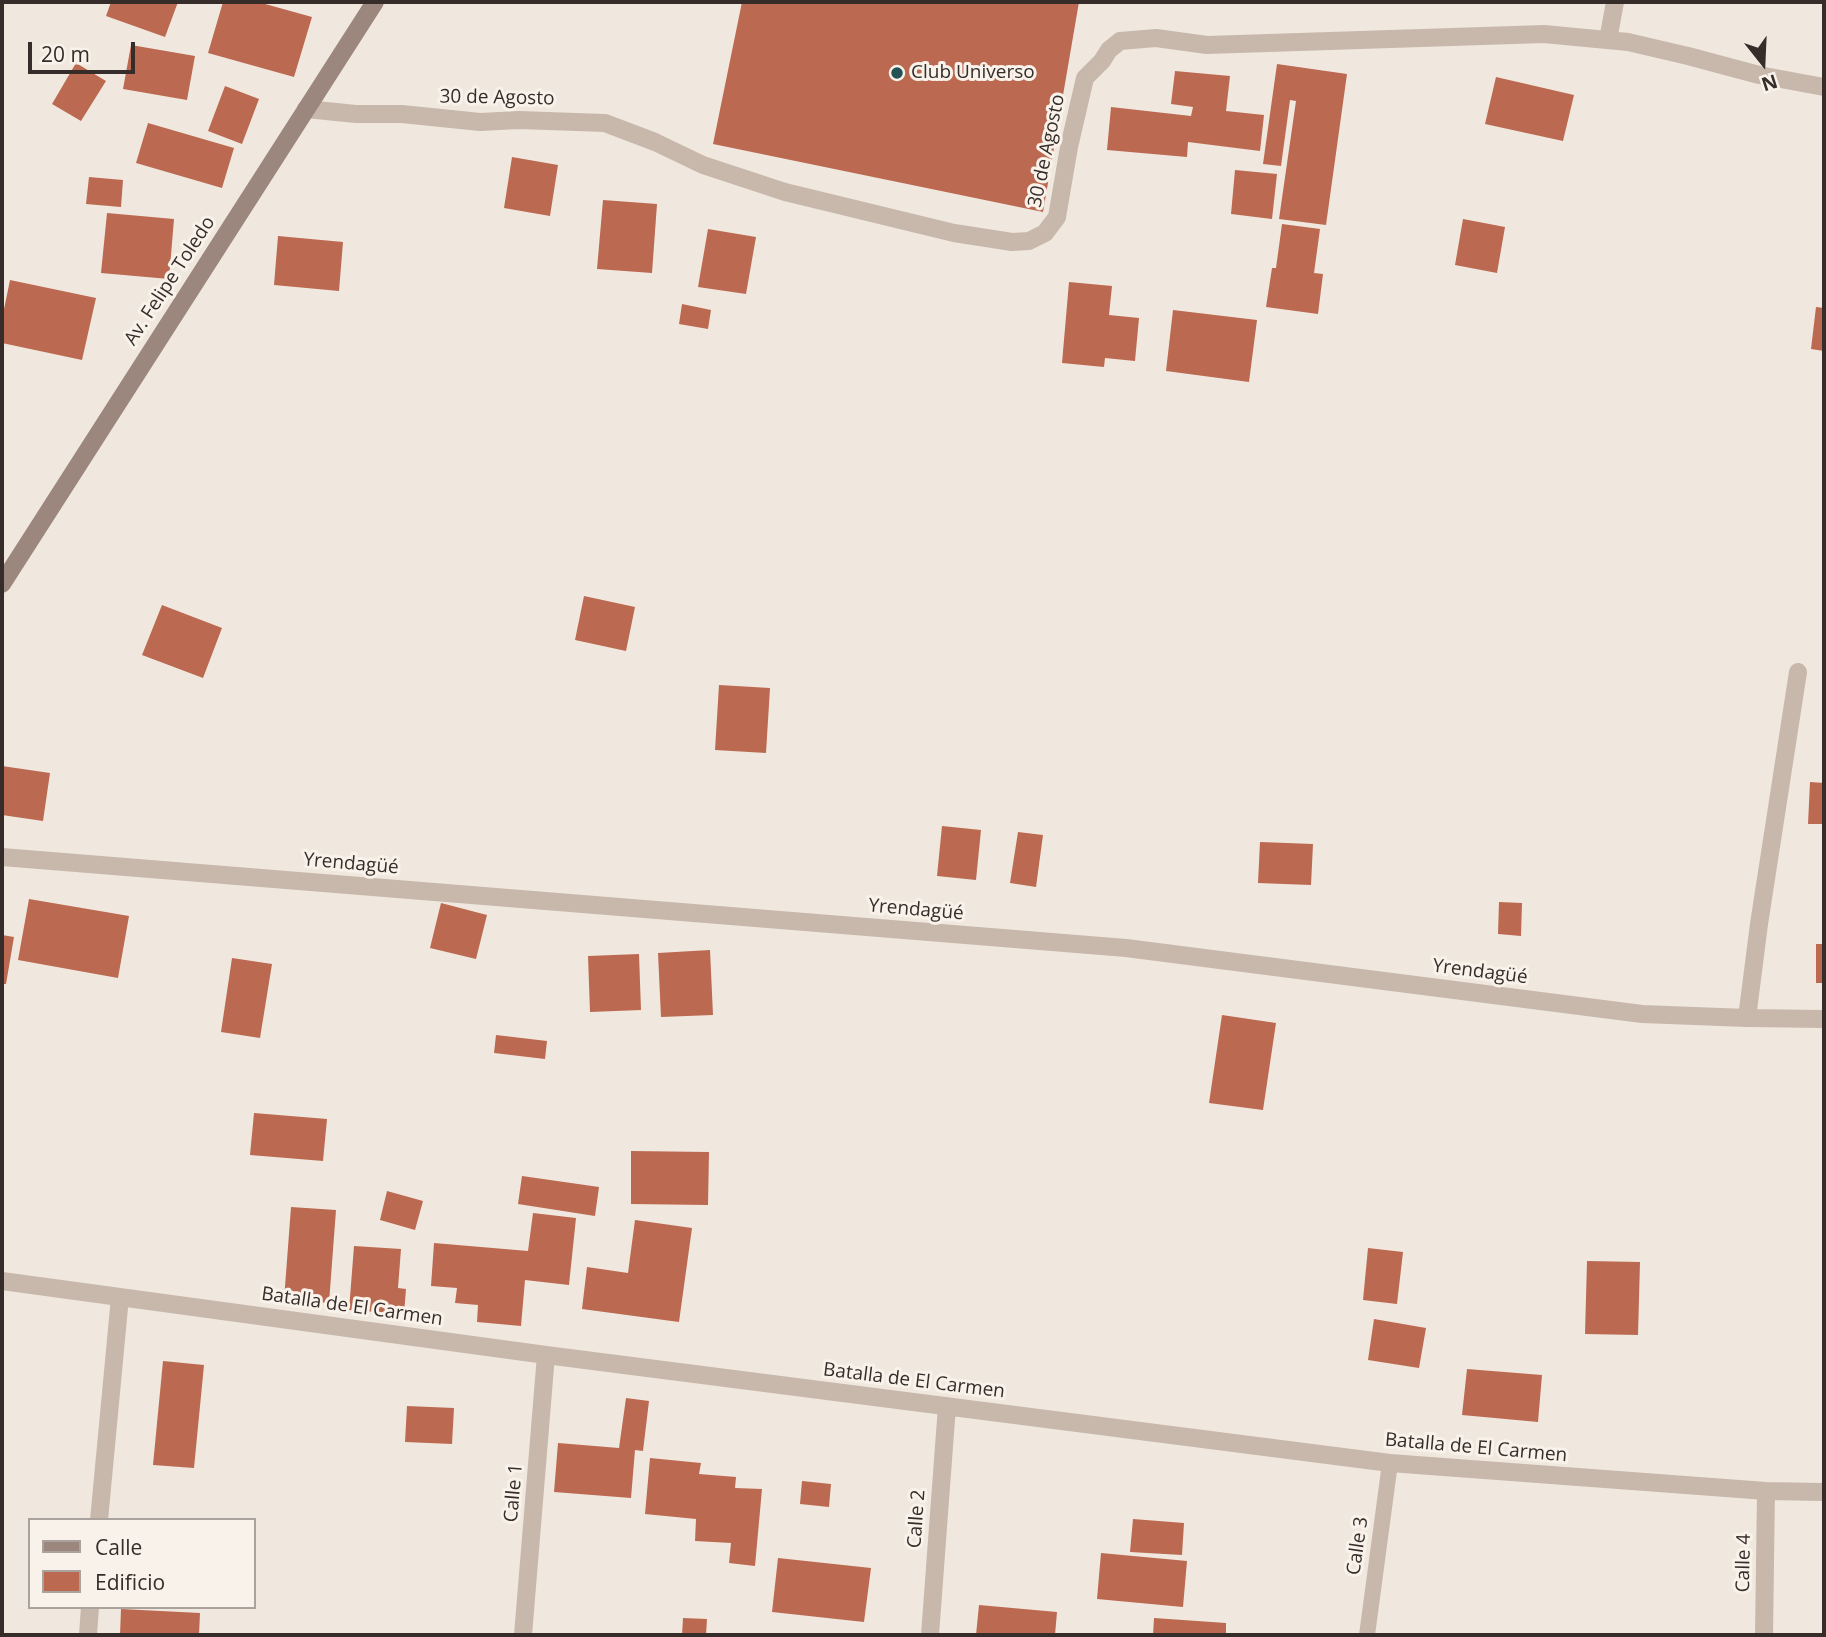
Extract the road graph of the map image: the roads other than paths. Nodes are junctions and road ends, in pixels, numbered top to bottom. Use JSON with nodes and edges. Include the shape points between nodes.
{"nodes":[{"id":1,"x":375,"y":2,"type":"edge"},
{"id":2,"x":1615,"y":2,"type":"edge"},
{"id":3,"x":1608,"y":40,"type":"junction"},
{"id":4,"x":1824,"y":87,"type":"edge"},
{"id":5,"x":306,"y":109,"type":"junction"},
{"id":6,"x":2,"y":584,"type":"edge"},
{"id":7,"x":1798,"y":671,"type":"dead end"},
{"id":8,"x":2,"y":857,"type":"edge"},
{"id":9,"x":1747,"y":1018,"type":"junction"},
{"id":10,"x":1824,"y":1019,"type":"edge"},
{"id":11,"x":2,"y":1281,"type":"edge"},
{"id":12,"x":120,"y":1297,"type":"junction"},
{"id":13,"x":547,"y":1355,"type":"junction"},
{"id":14,"x":947,"y":1406,"type":"junction"},
{"id":15,"x":1390,"y":1463,"type":"junction"},
{"id":16,"x":1766,"y":1491,"type":"junction"},
{"id":17,"x":1824,"y":1492,"type":"edge"},
{"id":18,"x":99,"y":1518,"type":"edge"},
{"id":19,"x":90,"y":1609,"type":"edge"},
{"id":20,"x":88,"y":1635,"type":"edge"},
{"id":21,"x":523,"y":1635,"type":"edge"},
{"id":22,"x":930,"y":1635,"type":"edge"},
{"id":23,"x":1367,"y":1635,"type":"edge"},
{"id":24,"x":1763,"y":1635,"type":"edge"}],
"edges":[{"from":1,"to":5,"type":"main road","name":"Av. Felipe Toledo"},
{"from":2,"to":3,"type":"street"},
{"from":3,"to":4,"type":"street","name":"30 de Agosto"},
{"from":3,"to":5,"type":"street","name":"30 de Agosto","via":[[1544,34],[1207,45],[1156,38],[1120,41],[1085,78],[1057,217],[1045,233],[1029,241],[1012,242],[954,233],[785,192],[703,165],[605,123],[480,122]]},
{"from":5,"to":6,"type":"main road","name":"Av. Felipe Toledo"},
{"from":7,"to":9,"type":"street"},
{"from":8,"to":9,"type":"street","name":"Yrendagüé","via":[[1126,948],[1642,1014]]},
{"from":9,"to":10,"type":"street","name":"Yrendagüé"},
{"from":11,"to":12,"type":"street","name":"Batalla de El Carmen"},
{"from":12,"to":13,"type":"street","name":"Batalla de El Carmen"},
{"from":12,"to":18,"type":"street"},
{"from":13,"to":14,"type":"street","name":"Batalla de El Carmen"},
{"from":13,"to":21,"type":"street","name":"Calle 1"},
{"from":14,"to":15,"type":"street","name":"Batalla de El Carmen"},
{"from":14,"to":22,"type":"street","name":"Calle 2"},
{"from":15,"to":16,"type":"street","name":"Batalla de El Carmen"},
{"from":15,"to":23,"type":"lane","name":"Calle 3"},
{"from":16,"to":17,"type":"street","name":"Batalla de El Carmen"},
{"from":16,"to":24,"type":"street","name":"Calle 4"},
{"from":19,"to":20,"type":"street"}]}
